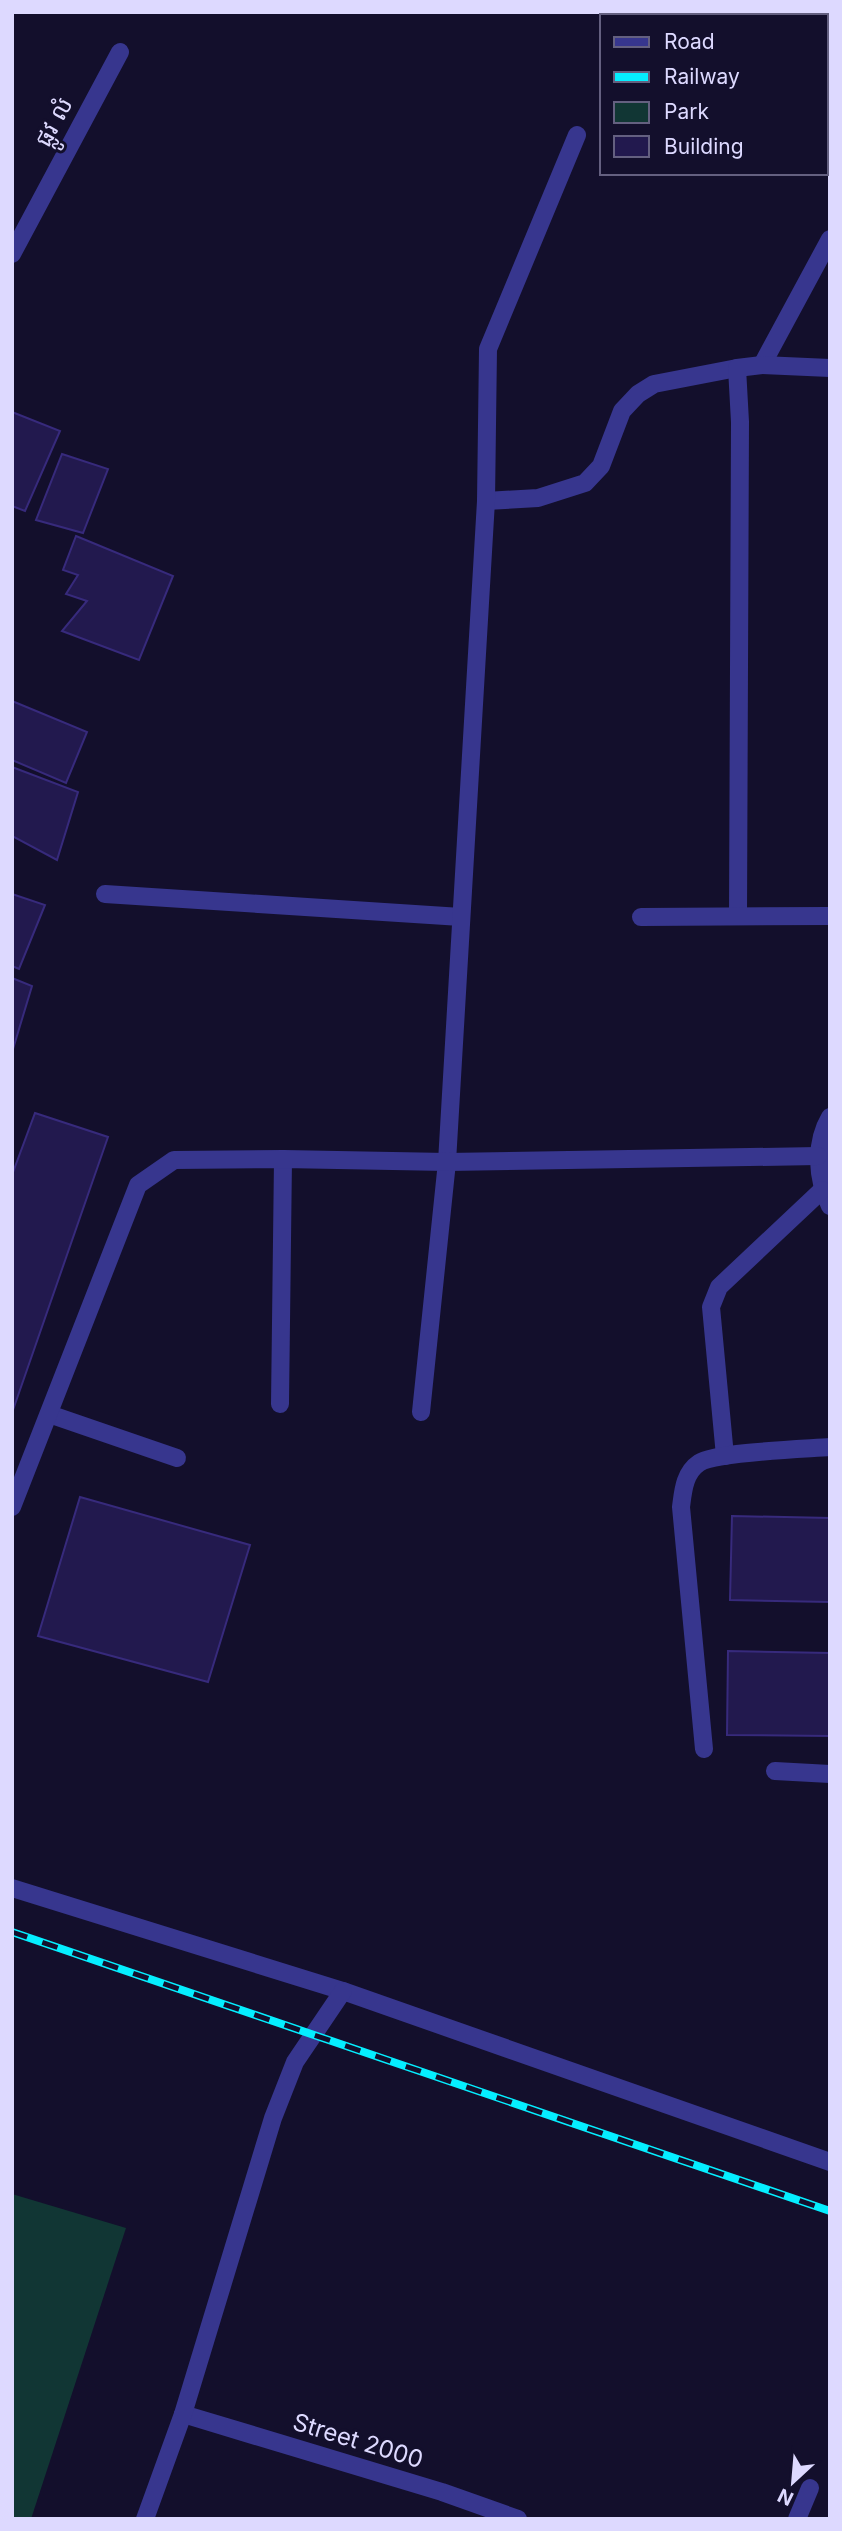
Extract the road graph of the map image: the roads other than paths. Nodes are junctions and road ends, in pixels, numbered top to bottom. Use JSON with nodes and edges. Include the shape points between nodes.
{"nodes":[{"id":1,"x":120,"y":52,"type":"dead end"},
{"id":2,"x":577,"y":135,"type":"dead end"},
{"id":3,"x":830,"y":239,"type":"edge"},
{"id":4,"x":12,"y":254,"type":"edge"},
{"id":5,"x":762,"y":365,"type":"junction"},
{"id":6,"x":737,"y":368,"type":"junction"},
{"id":7,"x":830,"y":368,"type":"edge"},
{"id":8,"x":486,"y":501,"type":"junction"},
{"id":9,"x":105,"y":894,"type":"dead end"},
{"id":10,"x":738,"y":916,"type":"junction"},
{"id":11,"x":830,"y":916,"type":"edge"},
{"id":12,"x":461,"y":917,"type":"junction"},
{"id":13,"x":641,"y":917,"type":"dead end"},
{"id":14,"x":830,"y":1117,"type":"edge"},
{"id":15,"x":818,"y":1156,"type":"junction"},
{"id":16,"x":283,"y":1158,"type":"junction"},
{"id":17,"x":447,"y":1161,"type":"junction"},
{"id":18,"x":826,"y":1198,"type":"edge"},
{"id":19,"x":280,"y":1404,"type":"dead end"},
{"id":20,"x":421,"y":1412,"type":"dead end"},
{"id":21,"x":50,"y":1415,"type":"junction"},
{"id":22,"x":830,"y":1447,"type":"edge"},
{"id":23,"x":725,"y":1456,"type":"junction"},
{"id":24,"x":177,"y":1458,"type":"dead end"},
{"id":25,"x":12,"y":1507,"type":"edge"},
{"id":26,"x":704,"y":1749,"type":"dead end"},
{"id":27,"x":775,"y":1771,"type":"dead end"},
{"id":28,"x":830,"y":1774,"type":"edge"},
{"id":29,"x":12,"y":1888,"type":"edge"},
{"id":30,"x":343,"y":1991,"type":"junction"},
{"id":31,"x":830,"y":2162,"type":"edge"},
{"id":32,"x":183,"y":2414,"type":"junction"},
{"id":33,"x":810,"y":2488,"type":"dead end"},
{"id":34,"x":145,"y":2519,"type":"edge"},
{"id":35,"x":518,"y":2519,"type":"edge"},
{"id":36,"x":797,"y":2519,"type":"edge"}],
"edges":[{"from":1,"to":4,"type":"street","name":"ផ្លូវ លំ"},
{"from":2,"to":8,"type":"street","via":[[488,349]]},
{"from":3,"to":5,"type":"street"},
{"from":5,"to":6,"type":"street"},
{"from":5,"to":7,"type":"street"},
{"from":6,"to":8,"type":"street","via":[[654,384],[638,394],[622,411],[601,466],[585,483],[538,498]]},
{"from":6,"to":10,"type":"street"},
{"from":8,"to":12,"type":"street"},
{"from":9,"to":12,"type":"street"},
{"from":10,"to":11,"type":"street"},
{"from":10,"to":13,"type":"street"},
{"from":12,"to":17,"type":"street"},
{"from":14,"to":15,"type":"street"},
{"from":15,"to":17,"type":"street"},
{"from":15,"to":18,"type":"street"},
{"from":16,"to":17,"type":"street"},
{"from":16,"to":19,"type":"street"},
{"from":16,"to":21,"type":"street","via":[[174,1160],[138,1185]]},
{"from":17,"to":20,"type":"street"},
{"from":18,"to":23,"type":"street","via":[[719,1287],[712,1307]]},
{"from":21,"to":24,"type":"street"},
{"from":21,"to":25,"type":"street"},
{"from":22,"to":23,"type":"street"},
{"from":23,"to":26,"type":"street","via":[[699,1463],[685,1479],[681,1507]]},
{"from":27,"to":28,"type":"street"},
{"from":29,"to":30,"type":"street"},
{"from":30,"to":31,"type":"street"},
{"from":30,"to":32,"type":"street","via":[[295,2062],[273,2118]]},
{"from":32,"to":34,"type":"street"},
{"from":32,"to":35,"type":"street","name":"Street 2000","via":[[442,2491]]},
{"from":33,"to":36,"type":"street"}]}
